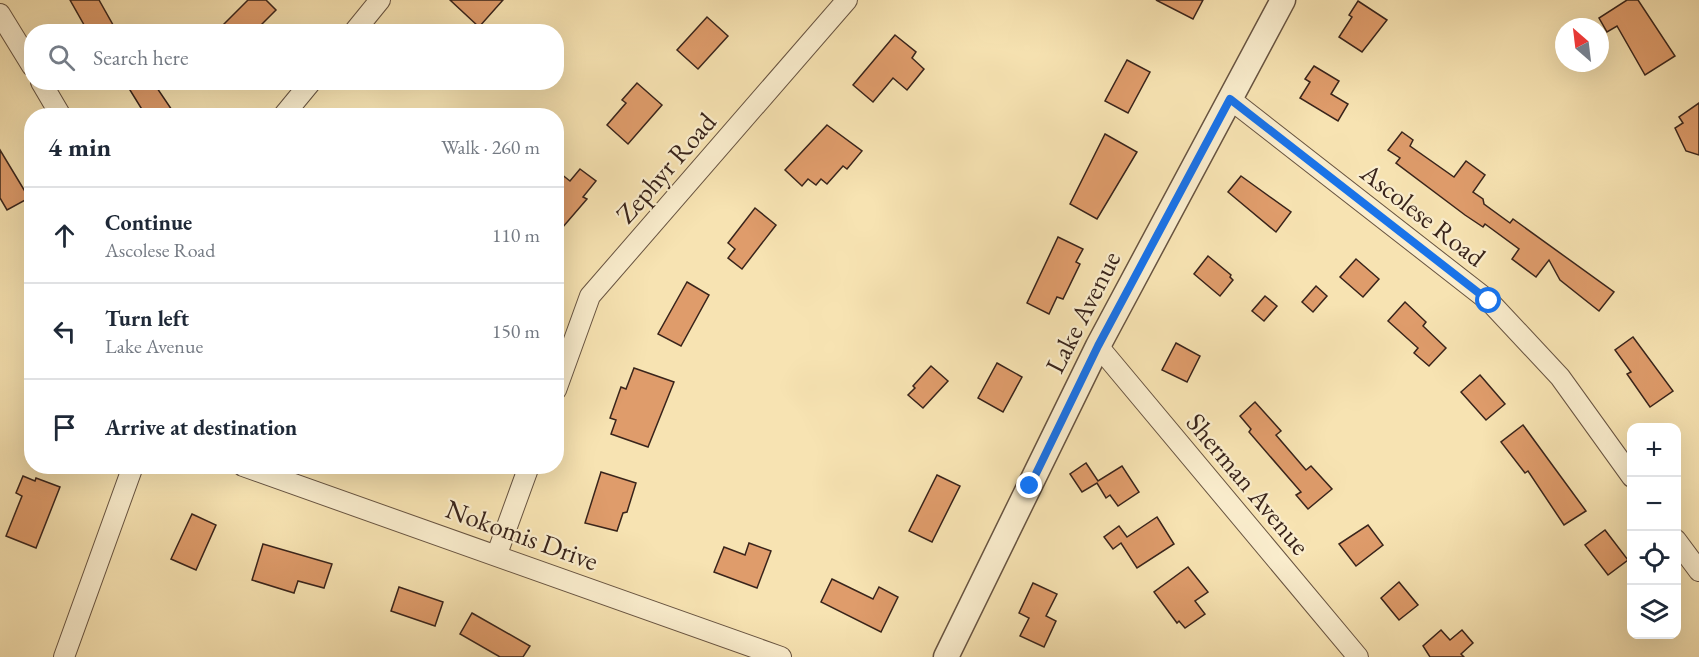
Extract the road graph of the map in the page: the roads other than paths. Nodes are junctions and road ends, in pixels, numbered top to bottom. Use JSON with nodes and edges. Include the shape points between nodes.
{"nodes":[{"id":1,"x":380,"y":0,"type":"edge"},
{"id":2,"x":847,"y":0,"type":"edge"},
{"id":3,"x":1283,"y":0,"type":"edge"},
{"id":4,"x":0,"y":14,"type":"edge"},
{"id":5,"x":360,"y":24,"type":"edge"},
{"id":6,"x":24,"y":53,"type":"edge"},
{"id":7,"x":46,"y":90,"type":"edge"},
{"id":8,"x":304,"y":90,"type":"edge"},
{"id":9,"x":1230,"y":99,"type":"junction"},
{"id":10,"x":56,"y":108,"type":"edge"},
{"id":11,"x":290,"y":108,"type":"edge"},
{"id":12,"x":1098,"y":346,"type":"junction"},
{"id":13,"x":564,"y":368,"type":"edge"},
{"id":14,"x":1627,"y":470,"type":"edge"},
{"id":15,"x":130,"y":474,"type":"edge"},
{"id":16,"x":266,"y":474,"type":"edge"},
{"id":17,"x":526,"y":474,"type":"edge"},
{"id":18,"x":1681,"y":546,"type":"edge"},
{"id":19,"x":497,"y":554,"type":"junction"},
{"id":20,"x":1699,"y":571,"type":"edge"},
{"id":21,"x":64,"y":657,"type":"edge"},
{"id":22,"x":781,"y":657,"type":"edge"},
{"id":23,"x":946,"y":657,"type":"edge"},
{"id":24,"x":1358,"y":657,"type":"edge"}],
"edges":[{"from":1,"to":5,"type":"street"},
{"from":2,"to":13,"type":"street","name":"Zephyr Road","via":[[590,296]]},
{"from":3,"to":9,"type":"street","name":"Lake Avenue"},
{"from":4,"to":6,"type":"street"},
{"from":7,"to":10,"type":"street"},
{"from":8,"to":11,"type":"street"},
{"from":9,"to":12,"type":"street","name":"Lake Avenue"},
{"from":9,"to":14,"type":"street","name":"Ascolese Road","via":[[1489,301],[1560,377]]},
{"from":12,"to":23,"type":"street","name":"Lake Avenue"},
{"from":12,"to":24,"type":"street","name":"Sherman Avenue"},
{"from":15,"to":21,"type":"street"},
{"from":16,"to":19,"type":"street","name":"Nokomis Drive"},
{"from":17,"to":19,"type":"street"},
{"from":18,"to":20,"type":"street"},
{"from":19,"to":22,"type":"street","name":"Nokomis Drive"}]}
